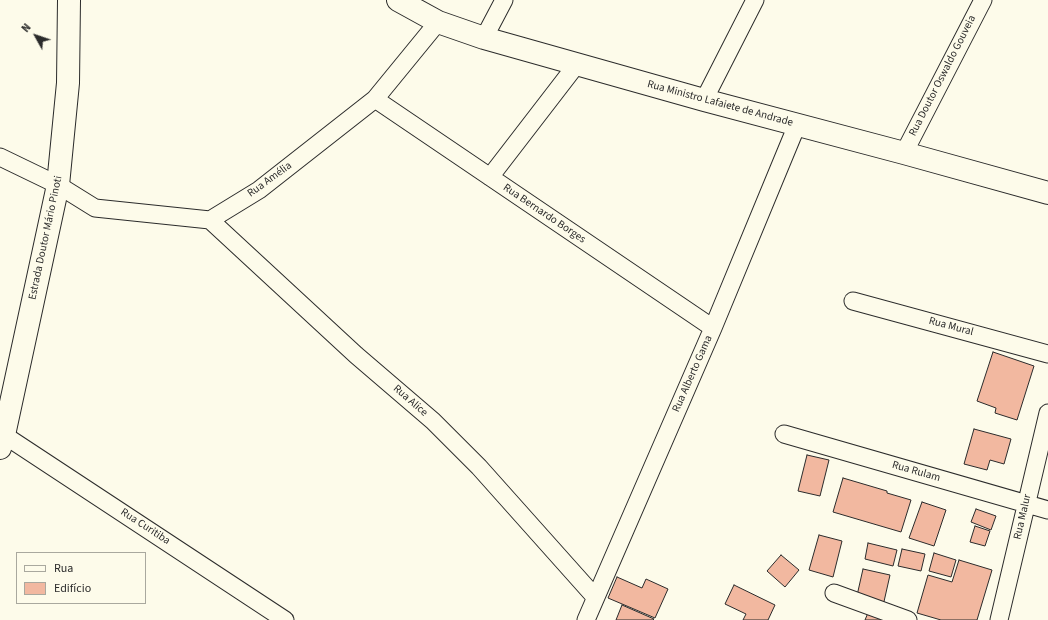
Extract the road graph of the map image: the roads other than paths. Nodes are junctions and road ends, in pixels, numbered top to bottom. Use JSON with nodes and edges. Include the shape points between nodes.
{"nodes":[{"id":1,"x":69,"y":0,"type":"edge"},
{"id":2,"x":398,"y":0,"type":"edge"},
{"id":3,"x":504,"y":0,"type":"edge"},
{"id":4,"x":755,"y":0,"type":"edge"},
{"id":5,"x":983,"y":0,"type":"edge"},
{"id":6,"x":438,"y":22,"type":"junction"},
{"id":7,"x":484,"y":38,"type":"junction"},
{"id":8,"x":577,"y":64,"type":"junction"},
{"id":9,"x":376,"y":99,"type":"junction"},
{"id":10,"x":704,"y":100,"type":"junction"},
{"id":11,"x":797,"y":125,"type":"junction"},
{"id":12,"x":904,"y":153,"type":"junction"},
{"id":13,"x":0,"y":157,"type":"edge"},
{"id":14,"x":490,"y":177,"type":"junction"},
{"id":15,"x":58,"y":186,"type":"junction"},
{"id":16,"x":1048,"y":193,"type":"edge"},
{"id":17,"x":210,"y":220,"type":"junction"},
{"id":18,"x":853,"y":301,"type":"dead end"},
{"id":19,"x":713,"y":328,"type":"junction"},
{"id":20,"x":1048,"y":354,"type":"edge"},
{"id":21,"x":1048,"y":413,"type":"edge"},
{"id":22,"x":784,"y":434,"type":"dead end"},
{"id":23,"x":2,"y":442,"type":"edge"},
{"id":24,"x":1026,"y":504,"type":"junction"},
{"id":25,"x":1048,"y":510,"type":"edge"},
{"id":26,"x":834,"y":593,"type":"dead end"},
{"id":27,"x":595,"y":597,"type":"junction"},
{"id":28,"x":285,"y":620,"type":"edge"},
{"id":29,"x":586,"y":620,"type":"edge"},
{"id":30,"x":908,"y":620,"type":"edge"},
{"id":31,"x":999,"y":620,"type":"edge"}],
"edges":[{"from":1,"to":15,"type":"street","name":"Estrada Doutor Mário Pinoti","via":[[68,83]]},
{"from":2,"to":6,"type":"street","name":"Rua Ministro Lafaiete de Andrade"},
{"from":3,"to":7,"type":"street"},
{"from":4,"to":10,"type":"street"},
{"from":5,"to":12,"type":"street","name":"Rua Doutor Oswaldo Gouveia"},
{"from":6,"to":7,"type":"street","name":"Rua Ministro Lafaiete de Andrade"},
{"from":6,"to":9,"type":"street","name":"Rua Amélia"},
{"from":7,"to":8,"type":"street","name":"Rua Ministro Lafaiete de Andrade"},
{"from":8,"to":10,"type":"street","name":"Rua Ministro Lafaiete de Andrade"},
{"from":8,"to":14,"type":"street"},
{"from":9,"to":14,"type":"street","name":"Rua Bernardo Borges"},
{"from":9,"to":17,"type":"street","name":"Rua Amélia","via":[[259,190]]},
{"from":10,"to":11,"type":"street","name":"Rua Ministro Lafaiete de Andrade"},
{"from":11,"to":12,"type":"street","name":"Rua Ministro Lafaiete de Andrade"},
{"from":11,"to":19,"type":"street","name":"Rua Alberto Gama"},
{"from":12,"to":16,"type":"street","name":"Rua Ministro Lafaiete de Andrade"},
{"from":13,"to":15,"type":"street"},
{"from":14,"to":19,"type":"street","name":"Rua Bernardo Borges"},
{"from":15,"to":17,"type":"street","via":[[95,208]]},
{"from":15,"to":23,"type":"street","name":"Estrada Doutor Mário Pinoti"},
{"from":17,"to":27,"type":"street","name":"Rua Alice","via":[[356,355],[433,421],[479,468]]},
{"from":18,"to":20,"type":"street","name":"Rua Mural"},
{"from":19,"to":27,"type":"street","name":"Rua Alberto Gama"},
{"from":21,"to":24,"type":"street","name":"Rua Malur"},
{"from":22,"to":24,"type":"street","name":"Rua Rulam"},
{"from":23,"to":28,"type":"street","name":"Rua Curitiba"},
{"from":24,"to":25,"type":"street","name":"Rua Rulam"},
{"from":24,"to":31,"type":"street","name":"Rua Malur"},
{"from":26,"to":30,"type":"street"},
{"from":27,"to":29,"type":"street","name":"Rua Alberto Gama"}]}
